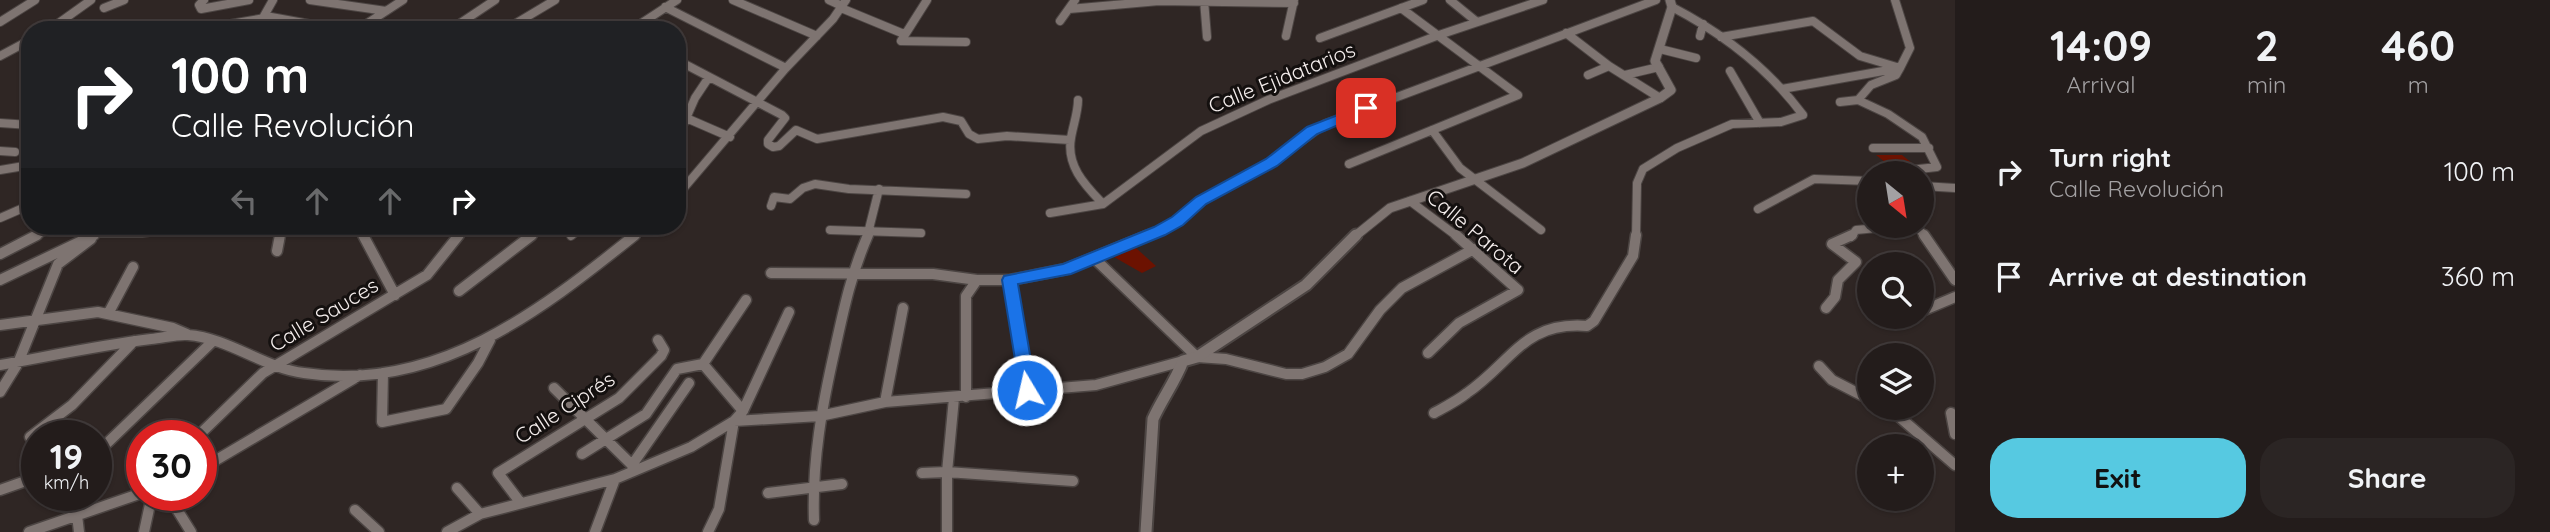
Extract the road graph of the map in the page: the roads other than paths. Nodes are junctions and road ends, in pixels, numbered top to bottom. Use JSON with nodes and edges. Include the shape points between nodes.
{"nodes":[{"id":1,"x":35,"y":0,"type":"edge"},
{"id":2,"x":91,"y":0,"type":"edge"},
{"id":3,"x":124,"y":0,"type":"edge"},
{"id":4,"x":204,"y":0,"type":"edge"},
{"id":5,"x":249,"y":0,"type":"edge"},
{"id":6,"x":273,"y":0,"type":"edge"},
{"id":7,"x":310,"y":0,"type":"edge"},
{"id":8,"x":403,"y":0,"type":"edge"},
{"id":9,"x":495,"y":0,"type":"edge"},
{"id":10,"x":555,"y":0,"type":"edge"},
{"id":11,"x":677,"y":0,"type":"edge"},
{"id":12,"x":733,"y":0,"type":"edge"},
{"id":13,"x":829,"y":0,"type":"edge"},
{"id":14,"x":927,"y":0,"type":"edge"},
{"id":15,"x":1075,"y":0,"type":"edge"},
{"id":16,"x":1423,"y":0,"type":"edge"},
{"id":17,"x":1450,"y":0,"type":"edge"},
{"id":18,"x":1543,"y":0,"type":"edge"},
{"id":19,"x":1656,"y":0,"type":"edge"},
{"id":20,"x":1895,"y":0,"type":"edge"},
{"id":21,"x":382,"y":1,"type":"edge"},
{"id":22,"x":1204,"y":1,"type":"edge"},
{"id":23,"x":1294,"y":1,"type":"edge"},
{"id":24,"x":1641,"y":2,"type":"edge"},
{"id":25,"x":1671,"y":3,"type":"edge"},
{"id":26,"x":843,"y":5,"type":"edge"},
{"id":27,"x":104,"y":8,"type":"dead end"},
{"id":28,"x":665,"y":8,"type":"junction"},
{"id":29,"x":1401,"y":8,"type":"junction"},
{"id":30,"x":1069,"y":9,"type":"junction"},
{"id":31,"x":388,"y":11,"type":"junction"},
{"id":32,"x":264,"y":17,"type":"junction"},
{"id":33,"x":62,"y":21,"type":"edge"},
{"id":34,"x":243,"y":21,"type":"edge"},
{"id":35,"x":262,"y":21,"type":"edge"},
{"id":36,"x":288,"y":21,"type":"edge"},
{"id":37,"x":372,"y":21,"type":"edge"},
{"id":38,"x":464,"y":21,"type":"edge"},
{"id":39,"x":520,"y":21,"type":"edge"},
{"id":40,"x":645,"y":21,"type":"edge"},
{"id":41,"x":1060,"y":21,"type":"dead end"},
{"id":42,"x":0,"y":22,"type":"edge"},
{"id":43,"x":1477,"y":22,"type":"junction"},
{"id":44,"x":1703,"y":24,"type":"junction"},
{"id":45,"x":1566,"y":33,"type":"junction"},
{"id":46,"x":1439,"y":35,"type":"junction"},
{"id":47,"x":817,"y":36,"type":"junction"},
{"id":48,"x":1286,"y":36,"type":"dead end"},
{"id":49,"x":1700,"y":36,"type":"dead end"},
{"id":50,"x":1207,"y":37,"type":"dead end"},
{"id":51,"x":1721,"y":37,"type":"junction"},
{"id":52,"x":902,"y":38,"type":"junction"},
{"id":53,"x":1320,"y":38,"type":"dead end"},
{"id":54,"x":966,"y":42,"type":"dead end"},
{"id":55,"x":21,"y":45,"type":"edge"},
{"id":56,"x":1660,"y":48,"type":"junction"},
{"id":57,"x":0,"y":56,"type":"edge"},
{"id":58,"x":1696,"y":58,"type":"dead end"},
{"id":59,"x":686,"y":65,"type":"edge"},
{"id":60,"x":1479,"y":65,"type":"junction"},
{"id":61,"x":1609,"y":66,"type":"junction"},
{"id":62,"x":786,"y":68,"type":"junction"},
{"id":63,"x":1658,"y":68,"type":"junction"},
{"id":64,"x":1900,"y":68,"type":"junction"},
{"id":65,"x":1730,"y":71,"type":"dead end"},
{"id":66,"x":1588,"y":75,"type":"dead end"},
{"id":67,"x":1625,"y":75,"type":"junction"},
{"id":68,"x":709,"y":77,"type":"junction"},
{"id":69,"x":1782,"y":89,"type":"junction"},
{"id":70,"x":1660,"y":98,"type":"junction"},
{"id":71,"x":1078,"y":100,"type":"dead end"},
{"id":72,"x":1858,"y":100,"type":"junction"},
{"id":73,"x":1840,"y":102,"type":"dead end"},
{"id":74,"x":757,"y":104,"type":"junction"},
{"id":75,"x":687,"y":120,"type":"joint"},
{"id":76,"x":0,"y":123,"type":"edge"},
{"id":77,"x":1760,"y":123,"type":"junction"},
{"id":78,"x":21,"y":124,"type":"edge"},
{"id":79,"x":1432,"y":130,"type":"junction"},
{"id":80,"x":730,"y":137,"type":"junction"},
{"id":81,"x":811,"y":138,"type":"joint"},
{"id":82,"x":1070,"y":140,"type":"junction"},
{"id":83,"x":1872,"y":148,"type":"dead end"},
{"id":84,"x":1929,"y":148,"type":"junction"},
{"id":85,"x":0,"y":151,"type":"edge"},
{"id":86,"x":15,"y":152,"type":"dead end"},
{"id":87,"x":1349,"y":164,"type":"dead end"},
{"id":88,"x":21,"y":166,"type":"edge"},
{"id":89,"x":1934,"y":168,"type":"edge"},
{"id":90,"x":0,"y":170,"type":"edge"},
{"id":91,"x":1474,"y":180,"type":"junction"},
{"id":92,"x":1857,"y":181,"type":"edge"},
{"id":93,"x":686,"y":186,"type":"edge"},
{"id":94,"x":1934,"y":187,"type":"edge"},
{"id":95,"x":1955,"y":188,"type":"edge"},
{"id":96,"x":879,"y":189,"type":"junction"},
{"id":97,"x":966,"y":194,"type":"dead end"},
{"id":98,"x":1410,"y":201,"type":"junction"},
{"id":99,"x":1103,"y":204,"type":"junction"},
{"id":100,"x":771,"y":206,"type":"dead end"},
{"id":101,"x":21,"y":209,"type":"edge"},
{"id":102,"x":1758,"y":209,"type":"dead end"},
{"id":103,"x":1050,"y":213,"type":"dead end"},
{"id":104,"x":0,"y":218,"type":"edge"},
{"id":105,"x":830,"y":230,"type":"dead end"},
{"id":106,"x":1541,"y":230,"type":"dead end"},
{"id":107,"x":1857,"y":230,"type":"edge"},
{"id":108,"x":869,"y":232,"type":"junction"},
{"id":109,"x":921,"y":233,"type":"dead end"},
{"id":110,"x":37,"y":235,"type":"edge"},
{"id":111,"x":88,"y":235,"type":"edge"},
{"id":112,"x":90,"y":235,"type":"edge"},
{"id":113,"x":280,"y":235,"type":"edge"},
{"id":114,"x":363,"y":235,"type":"edge"},
{"id":115,"x":460,"y":235,"type":"edge"},
{"id":116,"x":532,"y":235,"type":"edge"},
{"id":117,"x":636,"y":235,"type":"edge"},
{"id":118,"x":1925,"y":238,"type":"edge"},
{"id":119,"x":1474,"y":249,"type":"junction"},
{"id":120,"x":277,"y":251,"type":"dead end"},
{"id":121,"x":0,"y":254,"type":"edge"},
{"id":122,"x":1095,"y":259,"type":"junction"},
{"id":123,"x":133,"y":267,"type":"dead end"},
{"id":124,"x":771,"y":273,"type":"dead end"},
{"id":125,"x":851,"y":274,"type":"junction"},
{"id":126,"x":0,"y":280,"type":"edge"},
{"id":127,"x":977,"y":280,"type":"junction"},
{"id":128,"x":1010,"y":280,"type":"junction"},
{"id":129,"x":1955,"y":280,"type":"edge"},
{"id":130,"x":459,"y":290,"type":"dead end"},
{"id":131,"x":395,"y":295,"type":"junction"},
{"id":132,"x":1955,"y":297,"type":"edge"},
{"id":133,"x":746,"y":300,"type":"dead end"},
{"id":134,"x":1934,"y":306,"type":"edge"},
{"id":135,"x":903,"y":308,"type":"dead end"},
{"id":136,"x":1826,"y":308,"type":"dead end"},
{"id":137,"x":789,"y":313,"type":"dead end"},
{"id":138,"x":108,"y":314,"type":"junction"},
{"id":139,"x":34,"y":321,"type":"junction"},
{"id":140,"x":0,"y":325,"type":"edge"},
{"id":141,"x":188,"y":335,"type":"junction"},
{"id":142,"x":490,"y":338,"type":"junction"},
{"id":143,"x":658,"y":340,"type":"dead end"},
{"id":144,"x":134,"y":341,"type":"junction"},
{"id":145,"x":213,"y":341,"type":"junction"},
{"id":146,"x":1428,"y":353,"type":"dead end"},
{"id":147,"x":1197,"y":357,"type":"junction"},
{"id":148,"x":1183,"y":361,"type":"junction"},
{"id":149,"x":18,"y":363,"type":"junction"},
{"id":150,"x":703,"y":364,"type":"junction"},
{"id":151,"x":0,"y":365,"type":"edge"},
{"id":152,"x":276,"y":366,"type":"junction"},
{"id":153,"x":1819,"y":366,"type":"dead end"},
{"id":154,"x":383,"y":373,"type":"junction"},
{"id":155,"x":362,"y":374,"type":"junction"},
{"id":156,"x":689,"y":383,"type":"dead end"},
{"id":157,"x":554,"y":387,"type":"dead end"},
{"id":158,"x":1027,"y":390,"type":"junction"},
{"id":159,"x":0,"y":392,"type":"edge"},
{"id":160,"x":1857,"y":392,"type":"edge"},
{"id":161,"x":960,"y":398,"type":"junction"},
{"id":162,"x":885,"y":402,"type":"junction"},
{"id":163,"x":1939,"y":409,"type":"dead end"},
{"id":164,"x":743,"y":411,"type":"junction"},
{"id":165,"x":1434,"y":413,"type":"dead end"},
{"id":166,"x":1953,"y":414,"type":"edge"},
{"id":167,"x":820,"y":416,"type":"junction"},
{"id":168,"x":586,"y":418,"type":"junction"},
{"id":169,"x":54,"y":420,"type":"edge"},
{"id":170,"x":215,"y":420,"type":"edge"},
{"id":171,"x":1909,"y":420,"type":"edge"},
{"id":172,"x":733,"y":421,"type":"junction"},
{"id":173,"x":1955,"y":434,"type":"edge"},
{"id":174,"x":112,"y":438,"type":"edge"},
{"id":175,"x":604,"y":439,"type":"junction"},
{"id":176,"x":582,"y":454,"type":"dead end"},
{"id":177,"x":217,"y":460,"type":"edge"},
{"id":178,"x":1955,"y":465,"type":"edge"},
{"id":179,"x":632,"y":467,"type":"junction"},
{"id":180,"x":947,"y":472,"type":"junction"},
{"id":181,"x":922,"y":473,"type":"dead end"},
{"id":182,"x":615,"y":479,"type":"junction"},
{"id":183,"x":1073,"y":481,"type":"dead end"},
{"id":184,"x":21,"y":483,"type":"edge"},
{"id":185,"x":842,"y":484,"type":"dead end"},
{"id":186,"x":813,"y":486,"type":"junction"},
{"id":187,"x":457,"y":488,"type":"dead end"},
{"id":188,"x":0,"y":490,"type":"edge"},
{"id":189,"x":768,"y":493,"type":"dead end"},
{"id":190,"x":126,"y":499,"type":"edge"},
{"id":191,"x":520,"y":502,"type":"junction"},
{"id":192,"x":355,"y":510,"type":"dead end"},
{"id":193,"x":149,"y":511,"type":"edge"},
{"id":194,"x":178,"y":511,"type":"edge"},
{"id":195,"x":480,"y":514,"type":"junction"},
{"id":196,"x":77,"y":516,"type":"junction"},
{"id":197,"x":814,"y":520,"type":"dead end"},
{"id":198,"x":451,"y":531,"type":"edge"},
{"id":199,"x":29,"y":532,"type":"edge"},
{"id":200,"x":79,"y":532,"type":"edge"},
{"id":201,"x":144,"y":532,"type":"edge"},
{"id":202,"x":191,"y":532,"type":"edge"},
{"id":203,"x":377,"y":532,"type":"edge"},
{"id":204,"x":595,"y":532,"type":"edge"},
{"id":205,"x":708,"y":532,"type":"edge"},
{"id":206,"x":947,"y":532,"type":"edge"},
{"id":207,"x":1146,"y":532,"type":"edge"}],
"edges":[{"from":1,"to":42,"type":"street"},
{"from":2,"to":33,"type":"street"},
{"from":3,"to":27,"type":"street"},
{"from":4,"to":5,"type":"street","via":[[201,9]]},
{"from":6,"to":32,"type":"street"},
{"from":7,"to":31,"type":"street"},
{"from":8,"to":31,"type":"street"},
{"from":9,"to":38,"type":"street"},
{"from":10,"to":39,"type":"street"},
{"from":11,"to":28,"type":"street"},
{"from":12,"to":47,"type":"street"},
{"from":13,"to":26,"type":"street"},
{"from":14,"to":52,"type":"street"},
{"from":15,"to":30,"type":"street"},
{"from":16,"to":29,"type":"street"},
{"from":17,"to":43,"type":"street"},
{"from":18,"to":43,"type":"street","name":"Calle Ejidatarios"},
{"from":19,"to":24,"type":"street"},
{"from":20,"to":64,"type":"street","via":[[1910,48]]},
{"from":21,"to":31,"type":"street"},
{"from":22,"to":23,"type":"street"},
{"from":22,"to":30,"type":"street"},
{"from":22,"to":50,"type":"street"},
{"from":23,"to":48,"type":"street"},
{"from":24,"to":45,"type":"street"},
{"from":25,"to":44,"type":"street"},
{"from":25,"to":56,"type":"street"},
{"from":26,"to":47,"type":"street"},
{"from":26,"to":52,"type":"street"},
{"from":28,"to":40,"type":"street"},
{"from":28,"to":62,"type":"street"},
{"from":29,"to":46,"type":"street"},
{"from":29,"to":53,"type":"street"},
{"from":30,"to":41,"type":"street"},
{"from":31,"to":37,"type":"street"},
{"from":32,"to":34,"type":"street"},
{"from":32,"to":35,"type":"street"},
{"from":32,"to":36,"type":"street"},
{"from":43,"to":46,"type":"street","name":"Calle Ejidatarios"},
{"from":44,"to":49,"type":"street"},
{"from":44,"to":51,"type":"street"},
{"from":45,"to":60,"type":"street"},
{"from":45,"to":61,"type":"street"},
{"from":46,"to":60,"type":"street"},
{"from":46,"to":99,"type":"street","name":"Calle Ejidatarios","via":[[1200,131]]},
{"from":47,"to":62,"type":"street"},
{"from":51,"to":64,"type":"street","via":[[1813,21],[1860,56]]},
{"from":51,"to":69,"type":"street"},
{"from":52,"to":54,"type":"street"},
{"from":55,"to":57,"type":"street"},
{"from":56,"to":58,"type":"street"},
{"from":56,"to":63,"type":"street","via":[[1654,61]]},
{"from":59,"to":68,"type":"street"},
{"from":60,"to":79,"type":"street","via":[[1518,95]]},
{"from":60,"to":122,"type":"street","via":[[1325,124],[1169,226]]},
{"from":61,"to":66,"type":"street"},
{"from":61,"to":67,"type":"street"},
{"from":62,"to":74,"type":"street"},
{"from":63,"to":67,"type":"street"},
{"from":63,"to":70,"type":"street","via":[[1671,90]]},
{"from":64,"to":69,"type":"street"},
{"from":64,"to":72,"type":"street","via":[[1896,75],[1871,85]]},
{"from":65,"to":77,"type":"street"},
{"from":67,"to":70,"type":"street"},
{"from":68,"to":74,"type":"street"},
{"from":68,"to":75,"type":"street"},
{"from":69,"to":77,"type":"street","via":[[1804,115]]},
{"from":70,"to":91,"type":"street","via":[[1523,163]]},
{"from":71,"to":82,"type":"street","via":[[1078,120]]},
{"from":72,"to":73,"type":"street"},
{"from":72,"to":84,"type":"street","via":[[1903,123]]},
{"from":74,"to":80,"type":"street"},
{"from":74,"to":81,"type":"street","via":[[785,118],[768,144],[779,146],[800,129]]},
{"from":75,"to":80,"type":"street"},
{"from":76,"to":78,"type":"street"},
{"from":77,"to":165,"type":"street","via":[[1732,124],[1643,169],[1637,183],[1633,256],[1594,321],[1587,326],[1563,324],[1535,334],[1468,393]]},
{"from":79,"to":87,"type":"street"},
{"from":79,"to":91,"type":"street"},
{"from":80,"to":93,"type":"street"},
{"from":81,"to":82,"type":"street","via":[[943,117],[961,121],[978,139]]},
{"from":82,"to":99,"type":"street","via":[[1072,168]]},
{"from":83,"to":84,"type":"street"},
{"from":84,"to":89,"type":"street"},
{"from":85,"to":86,"type":"street"},
{"from":88,"to":90,"type":"street"},
{"from":91,"to":98,"type":"street"},
{"from":91,"to":106,"type":"street"},
{"from":92,"to":102,"type":"street","via":[[1814,179]]},
{"from":94,"to":95,"type":"street"},
{"from":96,"to":97,"type":"street"},
{"from":96,"to":100,"type":"street","via":[[815,184],[788,198],[775,196]]},
{"from":96,"to":108,"type":"street"},
{"from":98,"to":119,"type":"street","name":"Calle Parota"},
{"from":98,"to":147,"type":"street","via":[[1373,219],[1305,286]]},
{"from":99,"to":103,"type":"street","name":"Calle Ejidatarios"},
{"from":101,"to":104,"type":"street"},
{"from":105,"to":108,"type":"street"},
{"from":107,"to":136,"type":"street","via":[[1832,243],[1856,262],[1838,280],[1835,297]]},
{"from":108,"to":109,"type":"street"},
{"from":108,"to":125,"type":"street"},
{"from":110,"to":121,"type":"street"},
{"from":111,"to":126,"type":"street"},
{"from":112,"to":139,"type":"street","via":[[58,264]]},
{"from":113,"to":120,"type":"street"},
{"from":114,"to":131,"type":"street"},
{"from":115,"to":131,"type":"street","name":"Calle Sauces","via":[[428,275]]},
{"from":116,"to":130,"type":"street"},
{"from":117,"to":142,"type":"street"},
{"from":118,"to":129,"type":"street"},
{"from":119,"to":146,"type":"street","name":"Calle Parota","via":[[1518,290],[1460,321]]},
{"from":119,"to":147,"type":"street","via":[[1402,288],[1348,354],[1325,367],[1286,374]]},
{"from":122,"to":128,"type":"street"},
{"from":122,"to":147,"type":"street"},
{"from":123,"to":138,"type":"street"},
{"from":124,"to":125,"type":"street"},
{"from":125,"to":127,"type":"street","via":[[933,274]]},
{"from":125,"to":167,"type":"street"},
{"from":127,"to":128,"type":"street"},
{"from":127,"to":161,"type":"street","via":[[966,296]]},
{"from":128,"to":158,"type":"street"},
{"from":131,"to":152,"type":"street","name":"Calle Sauces"},
{"from":132,"to":134,"type":"street"},
{"from":133,"to":150,"type":"street"},
{"from":135,"to":162,"type":"street"},
{"from":137,"to":164,"type":"street"},
{"from":138,"to":139,"type":"street"},
{"from":138,"to":141,"type":"street"},
{"from":139,"to":140,"type":"street"},
{"from":139,"to":149,"type":"street"},
{"from":141,"to":144,"type":"street"},
{"from":141,"to":145,"type":"street"},
{"from":142,"to":154,"type":"street","via":[[422,365]]},
{"from":142,"to":154,"type":"street","via":[[446,408],[382,422]]},
{"from":143,"to":168,"type":"street","name":"Calle Ciprés","via":[[664,350],[636,384]]},
{"from":144,"to":149,"type":"street"},
{"from":144,"to":169,"type":"street"},
{"from":145,"to":152,"type":"street"},
{"from":145,"to":174,"type":"street"},
{"from":147,"to":148,"type":"street"},
{"from":148,"to":158,"type":"street","via":[[1096,385]]},
{"from":148,"to":207,"type":"street","via":[[1153,419]]},
{"from":149,"to":151,"type":"street"},
{"from":149,"to":159,"type":"street"},
{"from":150,"to":164,"type":"street"},
{"from":150,"to":175,"type":"street","via":[[677,369],[646,414]]},
{"from":152,"to":155,"type":"street","via":[[328,376]]},
{"from":152,"to":170,"type":"street","name":"Calle Sauces"},
{"from":153,"to":160,"type":"street","via":[[1832,380]]},
{"from":154,"to":155,"type":"street"},
{"from":155,"to":177,"type":"street"},
{"from":156,"to":179,"type":"street"},
{"from":157,"to":168,"type":"street"},
{"from":158,"to":161,"type":"street"},
{"from":161,"to":162,"type":"street"},
{"from":161,"to":180,"type":"street"},
{"from":162,"to":167,"type":"street"},
{"from":163,"to":166,"type":"street"},
{"from":164,"to":172,"type":"street"},
{"from":166,"to":173,"type":"street"},
{"from":167,"to":172,"type":"street"},
{"from":167,"to":186,"type":"street"},
{"from":168,"to":175,"type":"street"},
{"from":168,"to":191,"type":"street","name":"Calle Ciprés","via":[[498,473]]},
{"from":171,"to":178,"type":"street","via":[[1924,442]]},
{"from":172,"to":179,"type":"street","via":[[691,447]]},
{"from":172,"to":205,"type":"street","via":[[719,509]]},
{"from":175,"to":176,"type":"street"},
{"from":175,"to":179,"type":"street"},
{"from":179,"to":182,"type":"street"},
{"from":180,"to":181,"type":"street"},
{"from":180,"to":183,"type":"street"},
{"from":180,"to":206,"type":"street"},
{"from":182,"to":191,"type":"street"},
{"from":182,"to":204,"type":"street"},
{"from":184,"to":188,"type":"street"},
{"from":185,"to":186,"type":"street"},
{"from":186,"to":189,"type":"street"},
{"from":186,"to":197,"type":"street"},
{"from":187,"to":195,"type":"street"},
{"from":190,"to":196,"type":"street"},
{"from":191,"to":195,"type":"street"},
{"from":192,"to":203,"type":"street"},
{"from":193,"to":201,"type":"street"},
{"from":194,"to":202,"type":"street"},
{"from":195,"to":198,"type":"street"},
{"from":196,"to":199,"type":"street"},
{"from":196,"to":200,"type":"street"}]}
